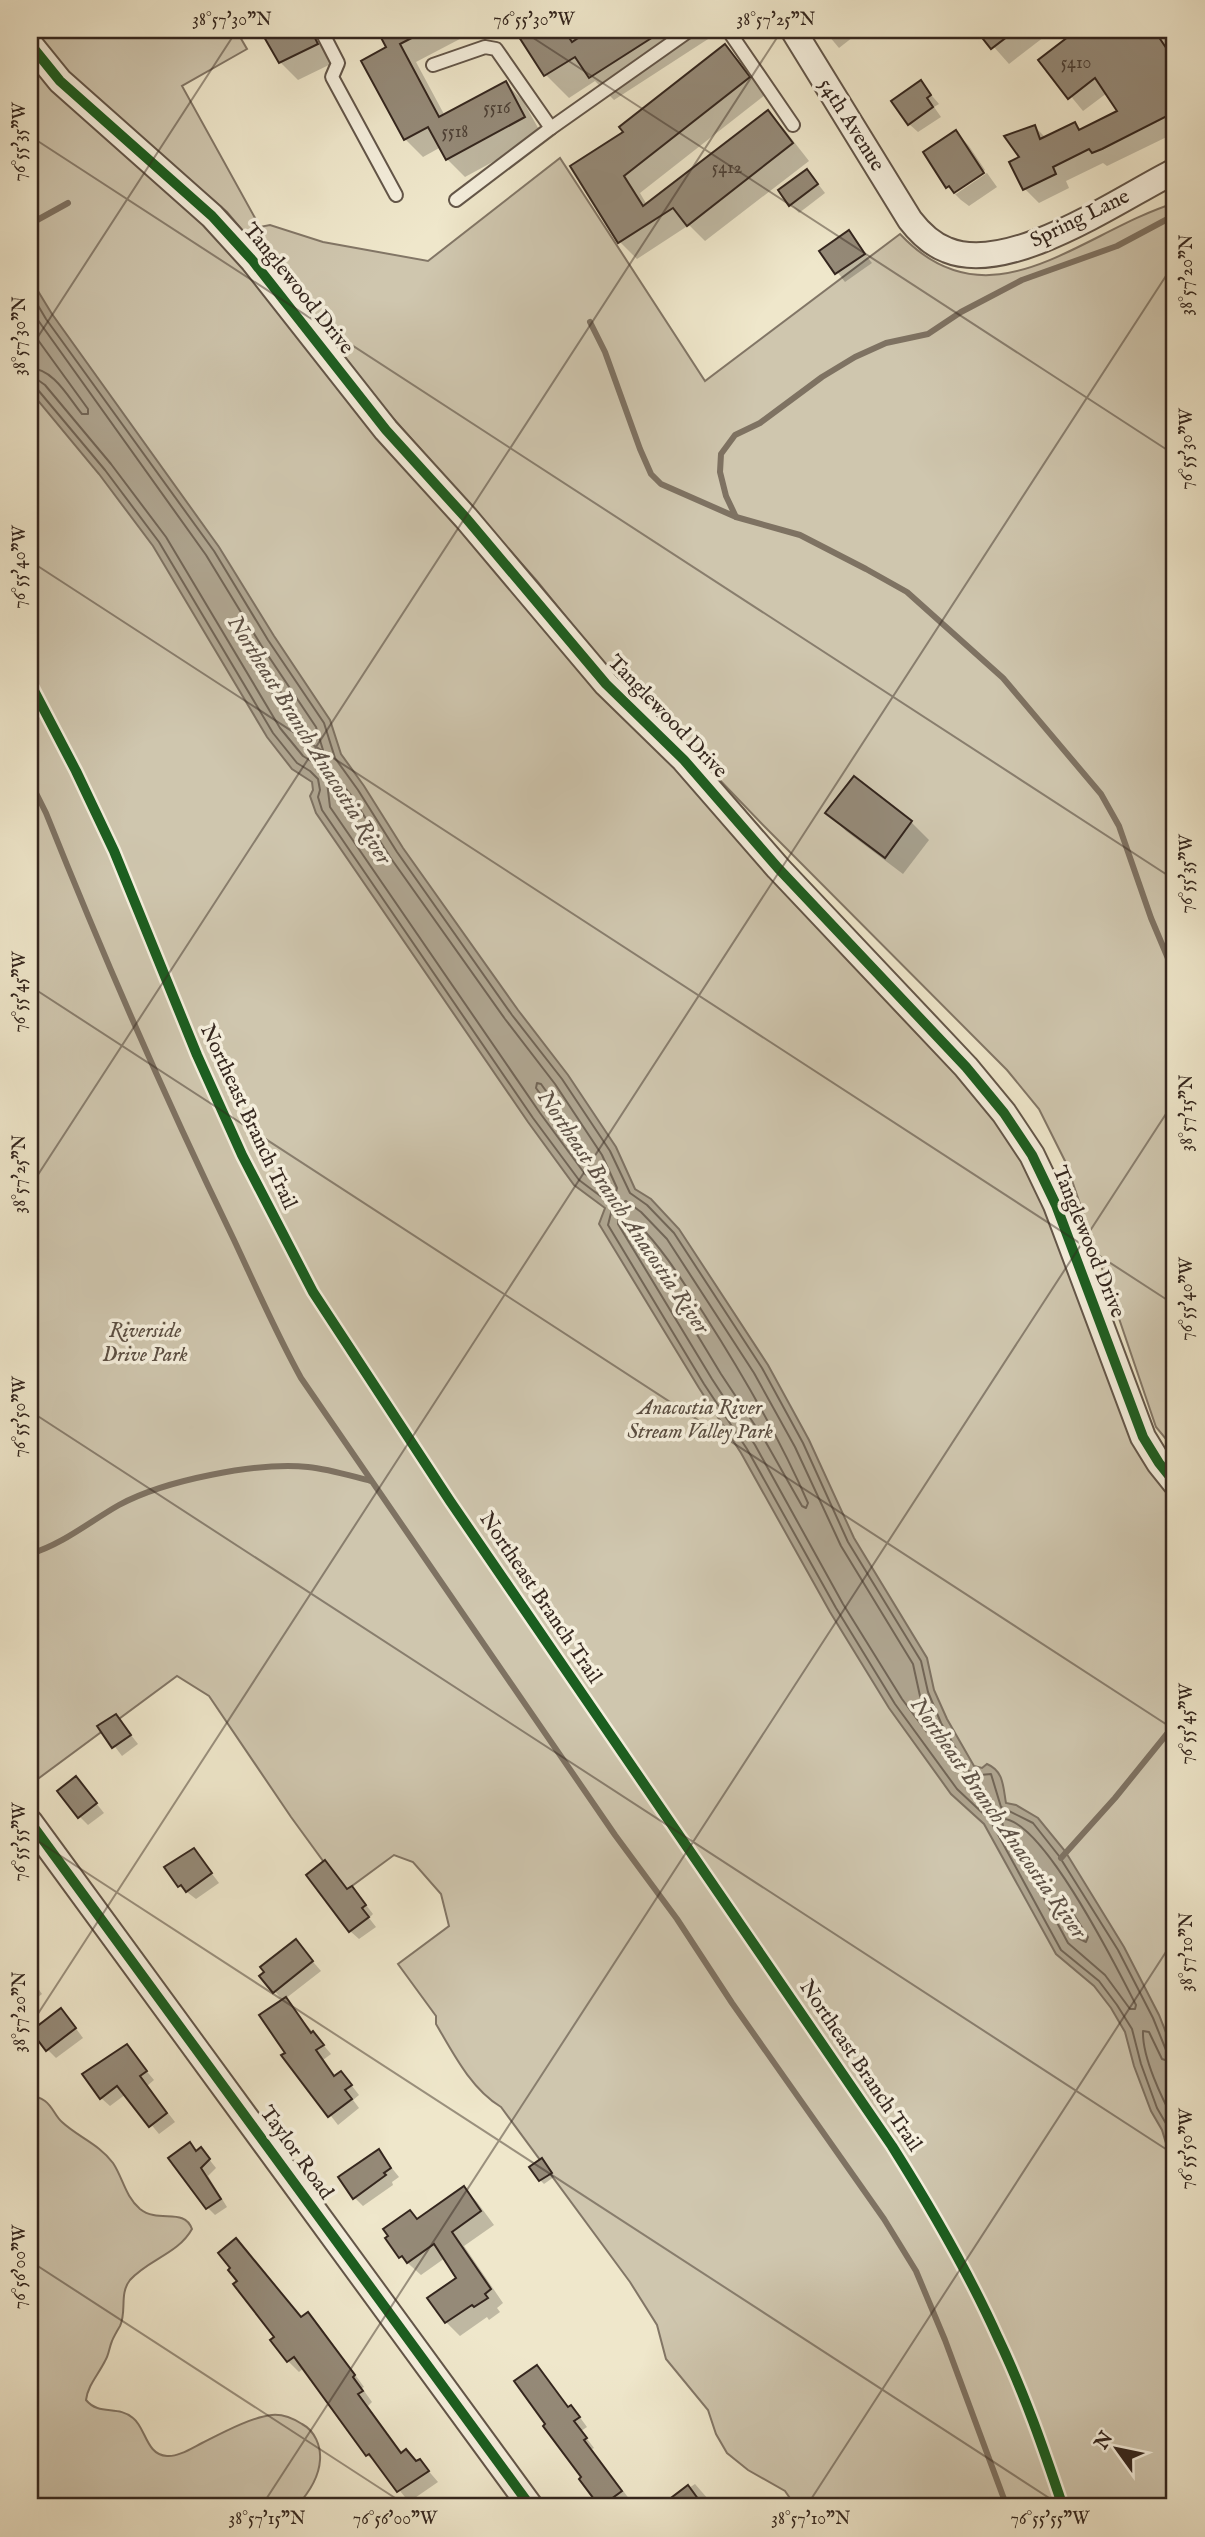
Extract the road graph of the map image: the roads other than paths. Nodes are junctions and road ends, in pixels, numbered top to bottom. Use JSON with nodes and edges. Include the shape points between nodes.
{"nodes":[{"id":1,"x":321,"y":30,"type":"edge"},
{"id":2,"x":690,"y":30,"type":"edge"},
{"id":3,"x":729,"y":30,"type":"edge"},
{"id":4,"x":793,"y":30,"type":"edge"},
{"id":5,"x":30,"y":44,"type":"edge"},
{"id":6,"x":433,"y":65,"type":"dead end"},
{"id":7,"x":793,"y":125,"type":"dead end"},
{"id":8,"x":551,"y":128,"type":"junction"},
{"id":9,"x":1175,"y":171,"type":"edge"},
{"id":10,"x":397,"y":195,"type":"dead end"},
{"id":11,"x":456,"y":200,"type":"dead end"},
{"id":12,"x":910,"y":220,"type":"joint"},
{"id":13,"x":1175,"y":1483,"type":"edge"},
{"id":14,"x":30,"y":1822,"type":"edge"},
{"id":15,"x":531,"y":2507,"type":"edge"}],
"edges":[{"from":1,"to":10,"type":"lane","via":[[338,63],[332,77]]},
{"from":2,"to":8,"type":"lane"},
{"from":3,"to":7,"type":"lane"},
{"from":4,"to":12,"type":"street","name":"54th Avenue"},
{"from":5,"to":13,"type":"street","name":"Tanglewood Drive","via":[[60,81],[212,216],[386,430],[606,684],[684,760],[1004,1113],[1032,1155],[1056,1205],[1143,1437]]},
{"from":6,"to":8,"type":"lane","via":[[485,47],[496,49]]},
{"from":8,"to":11,"type":"lane"},
{"from":9,"to":12,"type":"street","name":"Spring Lane","via":[[1013,251],[955,253],[928,239]]},
{"from":14,"to":15,"type":"street","name":"Taylor Road"}]}
